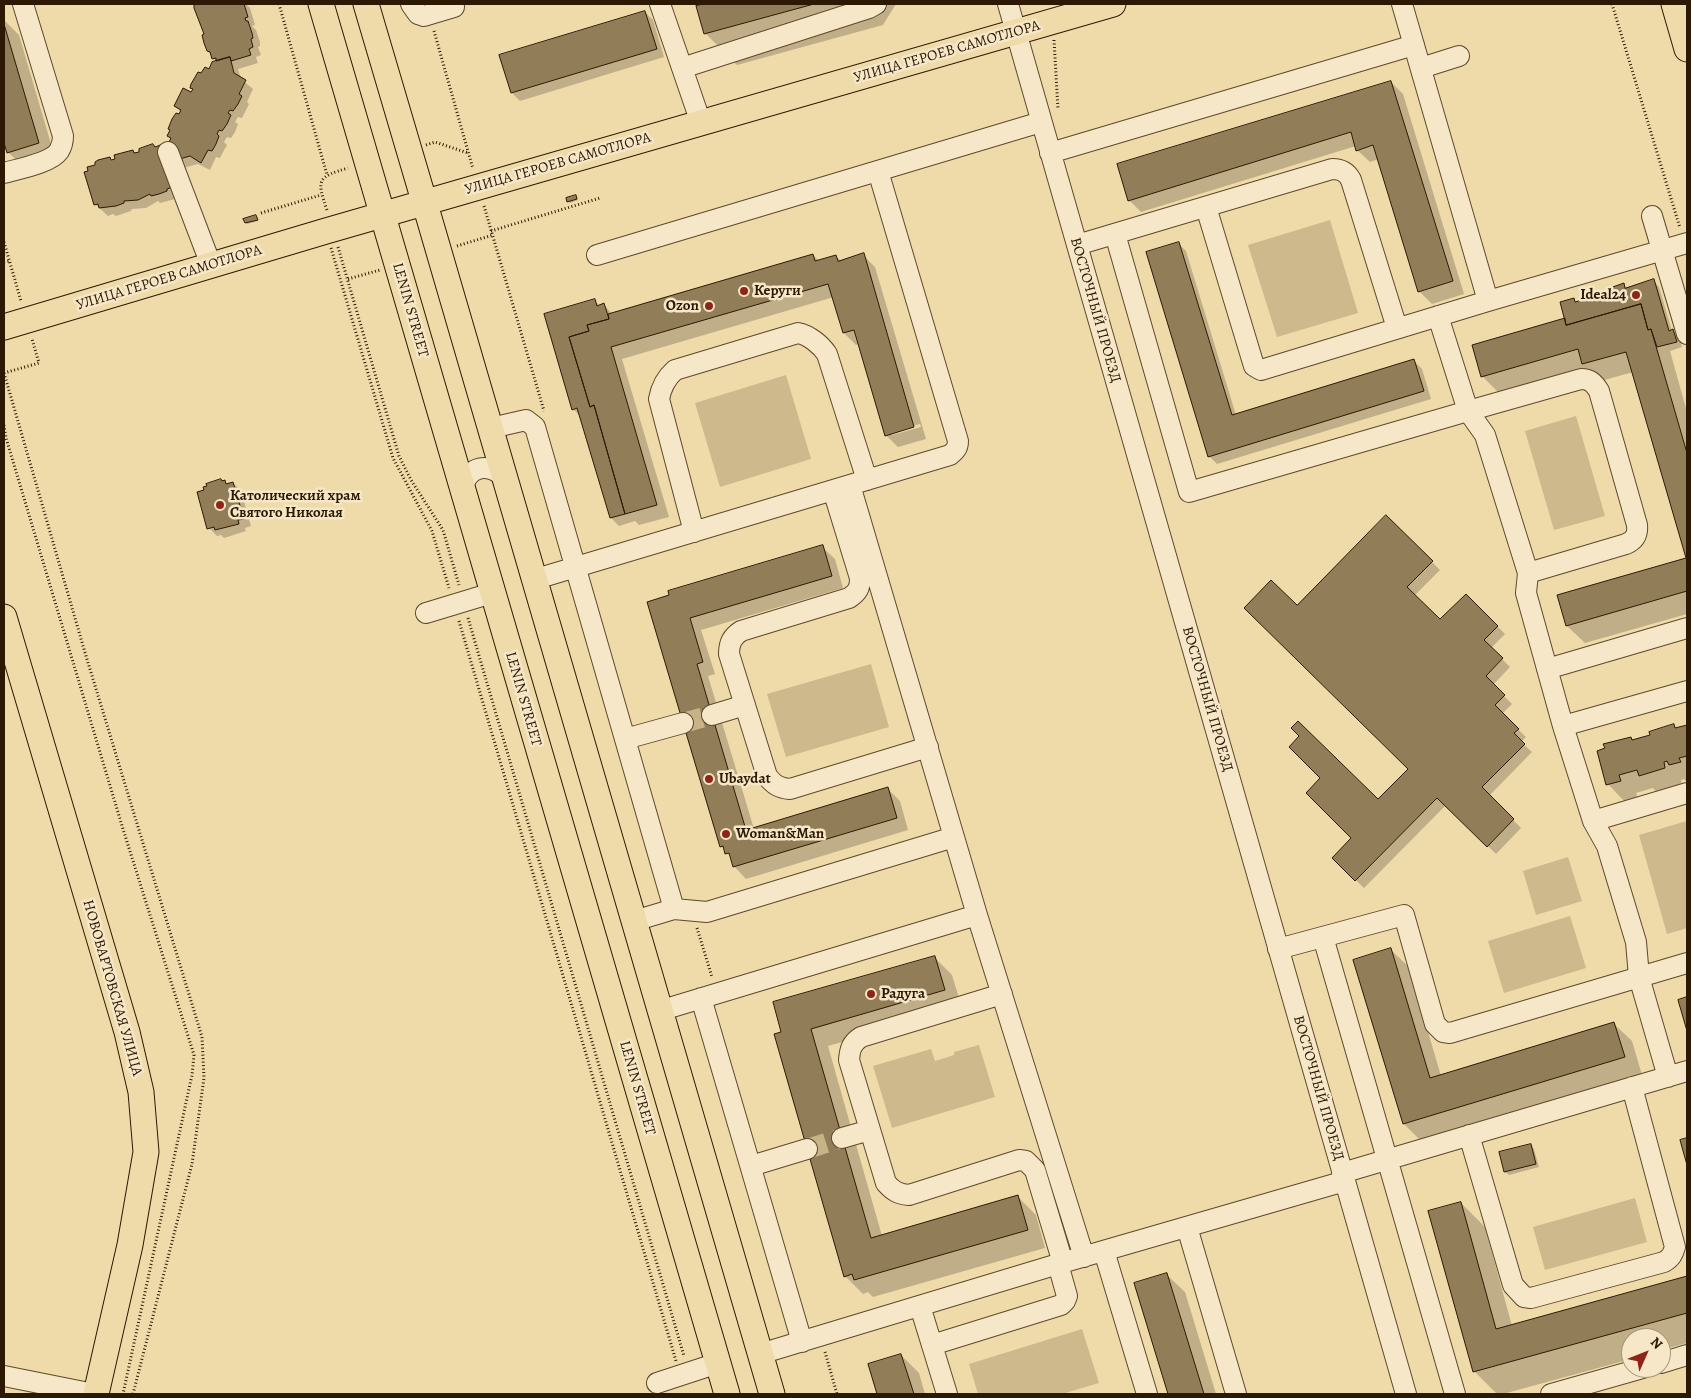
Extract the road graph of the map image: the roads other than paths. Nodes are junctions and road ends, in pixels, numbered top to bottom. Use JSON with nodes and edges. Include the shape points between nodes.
{"nodes":[{"id":1,"x":23,"y":4,"type":"edge"},
{"id":2,"x":320,"y":4,"type":"edge"},
{"id":3,"x":366,"y":4,"type":"edge"},
{"id":4,"x":411,"y":4,"type":"edge"},
{"id":5,"x":660,"y":4,"type":"edge"},
{"id":6,"x":876,"y":4,"type":"edge"},
{"id":7,"x":1008,"y":4,"type":"edge"},
{"id":8,"x":1113,"y":4,"type":"edge"},
{"id":9,"x":1402,"y":4,"type":"edge"},
{"id":10,"x":1674,"y":4,"type":"edge"},
{"id":11,"x":454,"y":7,"type":"dead end"},
{"id":12,"x":1016,"y":31,"type":"junction"},
{"id":13,"x":1414,"y":45,"type":"junction"},
{"id":14,"x":1687,"y":49,"type":"edge"},
{"id":15,"x":1459,"y":56,"type":"dead end"},
{"id":16,"x":682,"y":68,"type":"junction"},
{"id":17,"x":1421,"y":68,"type":"junction"},
{"id":18,"x":1050,"y":117,"type":"junction"},
{"id":19,"x":701,"y":123,"type":"junction"},
{"id":20,"x":168,"y":152,"type":"dead end"},
{"id":21,"x":1050,"y":152,"type":"junction"},
{"id":22,"x":878,"y":171,"type":"junction"},
{"id":23,"x":4,"y":173,"type":"edge"},
{"id":24,"x":425,"y":203,"type":"junction"},
{"id":25,"x":1206,"y":207,"type":"junction"},
{"id":26,"x":383,"y":215,"type":"junction"},
{"id":27,"x":1652,"y":216,"type":"dead end"},
{"id":28,"x":1115,"y":234,"type":"junction"},
{"id":29,"x":1686,"y":243,"type":"edge"},
{"id":30,"x":1077,"y":245,"type":"junction"},
{"id":31,"x":1662,"y":250,"type":"junction"},
{"id":32,"x":597,"y":254,"type":"dead end"},
{"id":33,"x":211,"y":266,"type":"junction"},
{"id":34,"x":1488,"y":301,"type":"junction"},
{"id":35,"x":1438,"y":316,"type":"junction"},
{"id":36,"x":4,"y":327,"type":"edge"},
{"id":37,"x":1397,"y":328,"type":"junction"},
{"id":38,"x":1687,"y":334,"type":"edge"},
{"id":39,"x":1468,"y":410,"type":"junction"},
{"id":40,"x":491,"y":428,"type":"junction"},
{"id":41,"x":505,"y":478,"type":"junction"},
{"id":42,"x":850,"y":485,"type":"junction"},
{"id":43,"x":462,"y":489,"type":"junction"},
{"id":44,"x":694,"y":532,"type":"junction"},
{"id":45,"x":576,"y":567,"type":"junction"},
{"id":46,"x":1528,"y":573,"type":"junction"},
{"id":47,"x":536,"y":579,"type":"junction"},
{"id":48,"x":492,"y":593,"type":"junction"},
{"id":49,"x":426,"y":613,"type":"dead end"},
{"id":50,"x":4,"y":622,"type":"edge"},
{"id":51,"x":1687,"y":628,"type":"edge"},
{"id":52,"x":1547,"y":669,"type":"junction"},
{"id":53,"x":1687,"y":691,"type":"edge"},
{"id":54,"x":745,"y":705,"type":"junction"},
{"id":55,"x":712,"y":715,"type":"tunnel mouth"},
{"id":56,"x":683,"y":723,"type":"tunnel mouth"},
{"id":57,"x":1563,"y":726,"type":"junction"},
{"id":58,"x":625,"y":739,"type":"junction"},
{"id":59,"x":928,"y":747,"type":"junction"},
{"id":60,"x":1687,"y":793,"type":"edge"},
{"id":61,"x":1593,"y":820,"type":"junction"},
{"id":62,"x":954,"y":837,"type":"junction"},
{"id":63,"x":674,"y":909,"type":"junction"},
{"id":64,"x":977,"y":915,"type":"junction"},
{"id":65,"x":634,"y":921,"type":"junction"},
{"id":66,"x":1322,"y":937,"type":"junction"},
{"id":67,"x":1278,"y":949,"type":"junction"},
{"id":68,"x":1687,"y":963,"type":"edge"},
{"id":69,"x":1639,"y":977,"type":"junction"},
{"id":70,"x":1002,"y":994,"type":"junction"},
{"id":71,"x":701,"y":998,"type":"junction"},
{"id":72,"x":660,"y":1011,"type":"junction"},
{"id":73,"x":1678,"y":1074,"type":"edge"},
{"id":74,"x":1632,"y":1087,"type":"junction"},
{"id":75,"x":870,"y":1130,"type":"junction"},
{"id":76,"x":1469,"y":1135,"type":"junction"},
{"id":77,"x":842,"y":1138,"type":"tunnel mouth"},
{"id":78,"x":807,"y":1149,"type":"tunnel mouth"},
{"id":79,"x":1386,"y":1159,"type":"junction"},
{"id":80,"x":751,"y":1166,"type":"junction"},
{"id":81,"x":1343,"y":1177,"type":"junction"},
{"id":82,"x":1187,"y":1227,"type":"junction"},
{"id":83,"x":1104,"y":1251,"type":"junction"},
{"id":84,"x":1084,"y":1257,"type":"junction"},
{"id":85,"x":1061,"y":1264,"type":"junction"},
{"id":86,"x":920,"y":1306,"type":"junction"},
{"id":87,"x":802,"y":1342,"type":"junction"},
{"id":88,"x":932,"y":1345,"type":"junction"},
{"id":89,"x":760,"y":1354,"type":"junction"},
{"id":90,"x":1687,"y":1355,"type":"edge"},
{"id":91,"x":1671,"y":1360,"type":"edge"},
{"id":92,"x":718,"y":1363,"type":"junction"},
{"id":93,"x":4,"y":1376,"type":"edge"},
{"id":94,"x":1621,"y":1377,"type":"edge"},
{"id":95,"x":656,"y":1383,"type":"dead end"},
{"id":96,"x":1592,"y":1389,"type":"edge"},
{"id":97,"x":771,"y":1392,"type":"edge"},
{"id":98,"x":95,"y":1394,"type":"edge"},
{"id":99,"x":727,"y":1394,"type":"edge"},
{"id":100,"x":947,"y":1394,"type":"edge"},
{"id":101,"x":1147,"y":1394,"type":"edge"},
{"id":102,"x":1236,"y":1394,"type":"edge"},
{"id":103,"x":1406,"y":1394,"type":"edge"},
{"id":104,"x":1455,"y":1394,"type":"edge"},
{"id":105,"x":1551,"y":1394,"type":"edge"}],
"edges":[{"from":1,"to":23,"type":"street","via":[[63,136],[62,145],[51,158]]},
{"from":2,"to":26,"type":"main road","name":"LENIN STREET"},
{"from":3,"to":24,"type":"main road"},
{"from":4,"to":11,"type":"street","via":[[418,14],[424,16]]},
{"from":5,"to":16,"type":"street"},
{"from":6,"to":16,"type":"street"},
{"from":7,"to":12,"type":"street","name":"ВОСТОЧНЫЙ ПРОЕЗД"},
{"from":8,"to":12,"type":"main road","name":"УЛИЦА ГЕРОЕВ САМОТЛОРА"},
{"from":9,"to":13,"type":"street"},
{"from":10,"to":14,"type":"main road"},
{"from":12,"to":18,"type":"street","name":"ВОСТОЧНЫЙ ПРОЕЗД"},
{"from":12,"to":19,"type":"main road","name":"УЛИЦА ГЕРОЕВ САМОТЛОРА"},
{"from":13,"to":17,"type":"street"},
{"from":13,"to":21,"type":"street"},
{"from":15,"to":17,"type":"street"},
{"from":16,"to":19,"type":"street"},
{"from":17,"to":34,"type":"street"},
{"from":18,"to":21,"type":"street","name":"ВОСТОЧНЫЙ ПРОЕЗД"},
{"from":18,"to":22,"type":"street"},
{"from":19,"to":24,"type":"main road","name":"УЛИЦА ГЕРОЕВ САМОТЛОРА"},
{"from":20,"to":33,"type":"street"},
{"from":21,"to":30,"type":"street","name":"ВОСТОЧНЫЙ ПРОЕЗД"},
{"from":22,"to":32,"type":"street"},
{"from":22,"to":42,"type":"street","via":[[958,446],[950,455]]},
{"from":24,"to":26,"type":"main road","name":"УЛИЦА ГЕРОЕВ САМОТЛОРА"},
{"from":24,"to":40,"type":"main road"},
{"from":25,"to":28,"type":"street"},
{"from":25,"to":37,"type":"street","via":[[1332,169],[1348,174]]},
{"from":25,"to":37,"type":"street","via":[[1254,366],[1268,369]]},
{"from":26,"to":33,"type":"main road","name":"УЛИЦА ГЕРОЕВ САМОТЛОРА"},
{"from":26,"to":43,"type":"main road","name":"LENIN STREET"},
{"from":27,"to":31,"type":"street"},
{"from":28,"to":30,"type":"street"},
{"from":28,"to":39,"type":"street","via":[[1189,492]]},
{"from":29,"to":31,"type":"street"},
{"from":30,"to":67,"type":"street","name":"ВОСТОЧНЫЙ ПРОЕЗД"},
{"from":31,"to":34,"type":"street"},
{"from":31,"to":38,"type":"street"},
{"from":33,"to":36,"type":"main road","name":"УЛИЦА ГЕРОЕВ САМОТЛОРА"},
{"from":34,"to":35,"type":"street"},
{"from":35,"to":37,"type":"street"},
{"from":35,"to":39,"type":"street"},
{"from":39,"to":46,"type":"street","via":[[1485,435]]},
{"from":39,"to":46,"type":"street","via":[[1580,379],[1588,379],[1599,391],[1638,533],[1634,541],[1626,544]]},
{"from":40,"to":41,"type":"main road"},
{"from":40,"to":45,"type":"street","via":[[526,420],[535,427]]},
{"from":41,"to":43,"type":"street","via":[[493,468],[481,468],[469,475]]},
{"from":41,"to":47,"type":"main road"},
{"from":42,"to":44,"type":"street"},
{"from":42,"to":44,"type":"street","via":[[827,354],[804,334],[798,333],[675,370],[659,399]]},
{"from":42,"to":54,"type":"street","via":[[860,587],[849,598],[741,631],[733,637],[729,654]]},
{"from":42,"to":59,"type":"street"},
{"from":43,"to":48,"type":"main road","name":"LENIN STREET"},
{"from":44,"to":45,"type":"street"},
{"from":45,"to":47,"type":"street"},
{"from":45,"to":58,"type":"street"},
{"from":46,"to":52,"type":"street","via":[[1526,593]]},
{"from":47,"to":65,"type":"main road"},
{"from":48,"to":49,"type":"street"},
{"from":48,"to":92,"type":"main road","name":"LENIN STREET"},
{"from":50,"to":98,"type":"main road","name":"НОВОВАРТОВСКАЯ УЛИЦА","via":[[127,1032],[141,1092],[146,1152],[130,1245]]},
{"from":51,"to":52,"type":"street"},
{"from":52,"to":57,"type":"street"},
{"from":53,"to":57,"type":"street"},
{"from":54,"to":55,"type":"street"},
{"from":54,"to":59,"type":"street","via":[[767,776],[780,788],[790,788]]},
{"from":56,"to":58,"type":"street"},
{"from":57,"to":61,"type":"street"},
{"from":58,"to":63,"type":"street"},
{"from":59,"to":62,"type":"street"},
{"from":60,"to":61,"type":"street"},
{"from":61,"to":69,"type":"street","via":[[1607,846],[1636,942]]},
{"from":62,"to":63,"type":"street","via":[[707,912]]},
{"from":62,"to":64,"type":"street"},
{"from":63,"to":65,"type":"street"},
{"from":64,"to":70,"type":"street"},
{"from":64,"to":71,"type":"street"},
{"from":65,"to":72,"type":"main road"},
{"from":66,"to":67,"type":"street"},
{"from":66,"to":69,"type":"street","via":[[1404,915],[1436,1024],[1443,1032],[1450,1033]]},
{"from":66,"to":79,"type":"street"},
{"from":67,"to":81,"type":"street","name":"ВОСТОЧНЫЙ ПРОЕЗД"},
{"from":68,"to":69,"type":"street"},
{"from":69,"to":73,"type":"street"},
{"from":70,"to":75,"type":"street","via":[[861,1036],[853,1043],[849,1060]]},
{"from":70,"to":84,"type":"street"},
{"from":71,"to":72,"type":"street"},
{"from":71,"to":80,"type":"street"},
{"from":72,"to":89,"type":"main road"},
{"from":73,"to":74,"type":"street"},
{"from":74,"to":76,"type":"street"},
{"from":74,"to":76,"type":"street","via":[[1675,1247],[1674,1254],[1664,1262],[1531,1298],[1524,1297],[1513,1285]]},
{"from":75,"to":77,"type":"street"},
{"from":75,"to":85,"type":"street","via":[[886,1183],[899,1194],[909,1195],[1019,1160],[1031,1164]]},
{"from":76,"to":79,"type":"street"},
{"from":78,"to":80,"type":"street"},
{"from":79,"to":81,"type":"street"},
{"from":79,"to":104,"type":"street"},
{"from":80,"to":87,"type":"street"},
{"from":81,"to":82,"type":"street"},
{"from":81,"to":103,"type":"street","name":"ВОСТОЧНЫЙ ПРОЕЗД"},
{"from":82,"to":83,"type":"street"},
{"from":82,"to":102,"type":"street"},
{"from":83,"to":84,"type":"street"},
{"from":83,"to":101,"type":"street"},
{"from":84,"to":85,"type":"street"},
{"from":85,"to":86,"type":"street"},
{"from":85,"to":88,"type":"street","via":[[1066,1296],[1061,1305]]},
{"from":86,"to":87,"type":"street"},
{"from":86,"to":88,"type":"street"},
{"from":87,"to":89,"type":"street"},
{"from":88,"to":100,"type":"street"},
{"from":89,"to":97,"type":"main road"},
{"from":90,"to":91,"type":"street"},
{"from":92,"to":95,"type":"street"},
{"from":92,"to":99,"type":"main road","name":"LENIN STREET"},
{"from":93,"to":98,"type":"street"},
{"from":94,"to":96,"type":"street"},
{"from":96,"to":105,"type":"street"}]}
